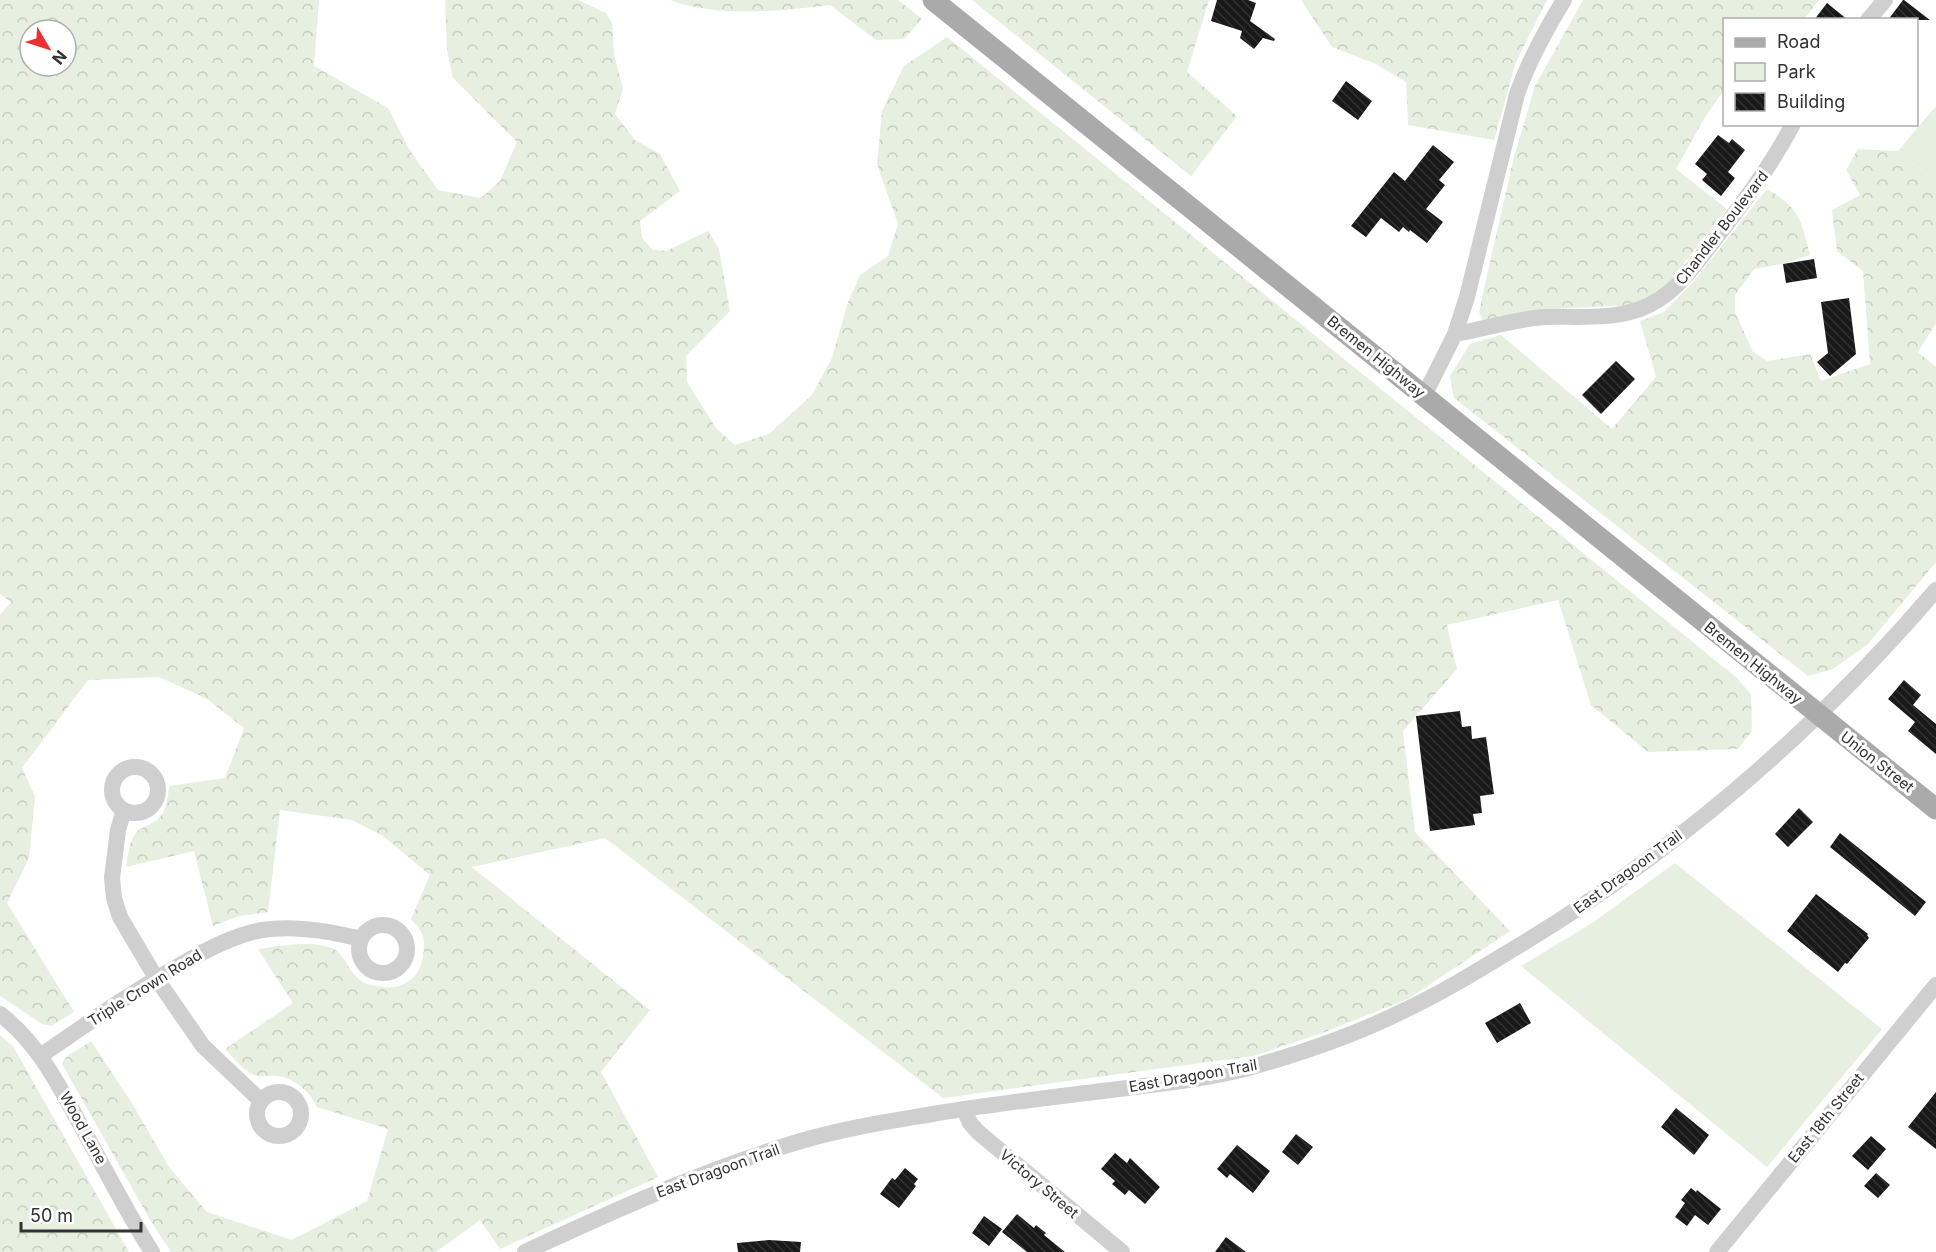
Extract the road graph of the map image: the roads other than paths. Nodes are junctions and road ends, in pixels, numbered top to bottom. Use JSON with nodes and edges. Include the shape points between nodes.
{"nodes":[{"id":1,"x":933,"y":0,"type":"edge"},
{"id":2,"x":1564,"y":0,"type":"edge"},
{"id":3,"x":1885,"y":0,"type":"edge"},
{"id":4,"x":1870,"y":18,"type":"edge"},
{"id":5,"x":1792,"y":126,"type":"edge"},
{"id":6,"x":1455,"y":334,"type":"junction"},
{"id":7,"x":1424,"y":396,"type":"junction"},
{"id":8,"x":1936,"y":591,"type":"edge"},
{"id":9,"x":1818,"y":716,"type":"junction"},
{"id":10,"x":1936,"y":809,"type":"edge"},
{"id":11,"x":124,"y":810,"type":"dead end"},
{"id":12,"x":362,"y":939,"type":"dead end"},
{"id":13,"x":156,"y":978,"type":"junction"},
{"id":14,"x":1936,"y":985,"type":"edge"},
{"id":15,"x":0,"y":1014,"type":"edge"},
{"id":16,"x":40,"y":1056,"type":"junction"},
{"id":17,"x":261,"y":1101,"type":"dead end"},
{"id":18,"x":964,"y":1109,"type":"junction"},
{"id":19,"x":152,"y":1252,"type":"edge"},
{"id":20,"x":525,"y":1252,"type":"edge"},
{"id":21,"x":1122,"y":1252,"type":"edge"},
{"id":22,"x":1717,"y":1252,"type":"edge"}],
"edges":[{"from":1,"to":7,"type":"main road","name":"Bremen Highway"},
{"from":2,"to":6,"type":"street","via":[[1528,63],[1517,94]]},
{"from":3,"to":4,"type":"street"},
{"from":5,"to":6,"type":"street","name":"Chandler Boulevard","via":[[1759,183],[1685,278],[1663,299],[1626,314],[1512,321]]},
{"from":6,"to":7,"type":"street"},
{"from":7,"to":9,"type":"main road","name":"Bremen Highway"},
{"from":8,"to":9,"type":"street","name":"East Dragoon Trail"},
{"from":9,"to":10,"type":"main road","name":"Union Street"},
{"from":9,"to":18,"type":"street","name":"East Dragoon Trail","via":[[1750,778],[1613,885],[1548,928],[1405,1011],[1320,1046],[1239,1070]]},
{"from":11,"to":13,"type":"street","via":[[113,856],[114,898],[120,917]]},
{"from":12,"to":13,"type":"street","name":"Triple Crown Road","via":[[322,930],[262,930],[204,951]]},
{"from":13,"to":16,"type":"street","name":"Triple Crown Road"},
{"from":13,"to":17,"type":"street","via":[[203,1046]]},
{"from":14,"to":22,"type":"street","name":"East 18th Street"},
{"from":15,"to":16,"type":"street","name":"Wood Lane"},
{"from":16,"to":19,"type":"street","name":"Wood Lane"},
{"from":18,"to":20,"type":"street","name":"East Dragoon Trail","via":[[832,1133],[731,1163]]},
{"from":18,"to":21,"type":"street","name":"Victory Street","via":[[978,1132]]}]}
